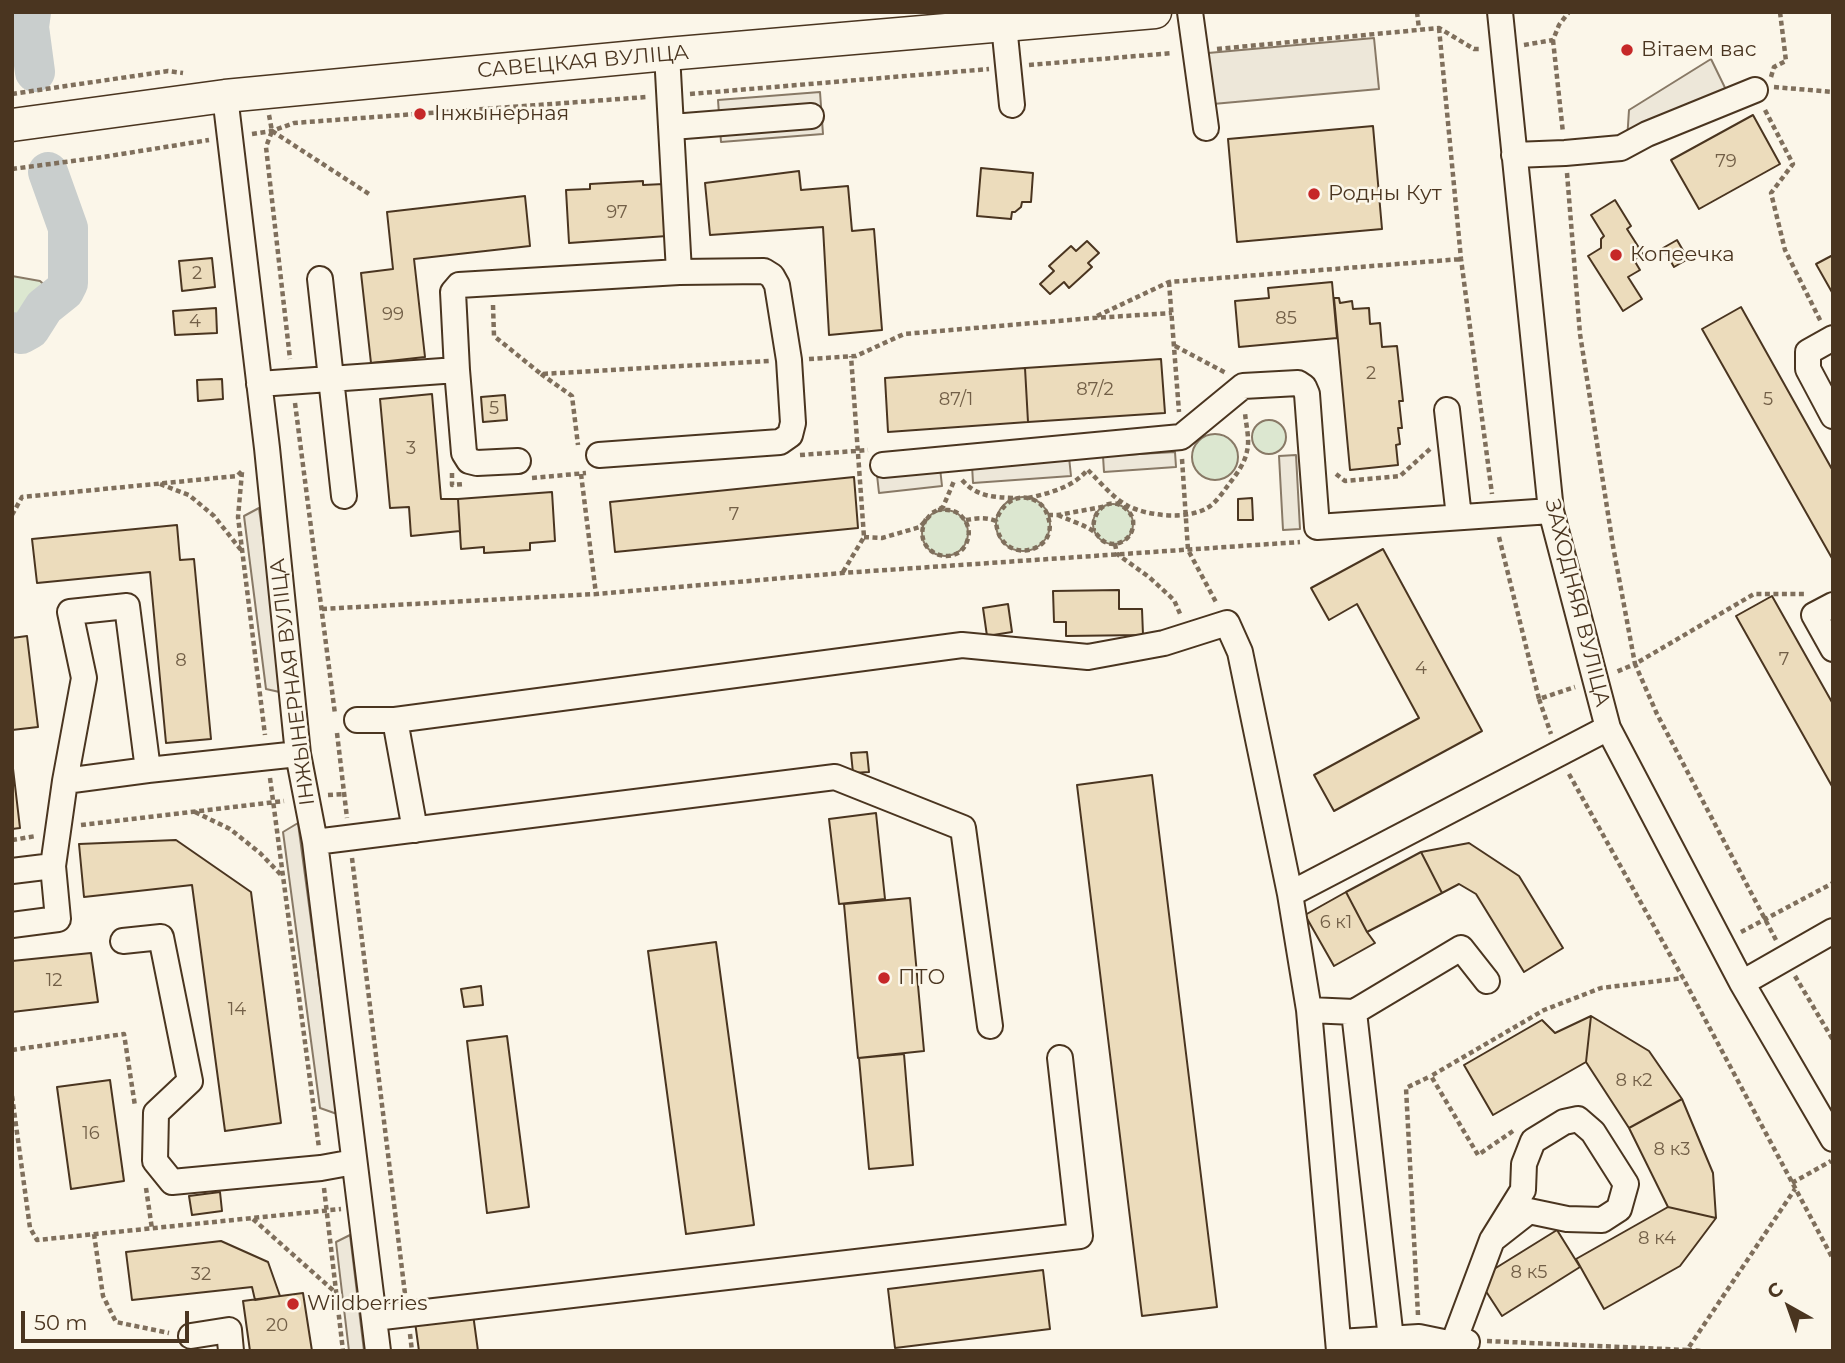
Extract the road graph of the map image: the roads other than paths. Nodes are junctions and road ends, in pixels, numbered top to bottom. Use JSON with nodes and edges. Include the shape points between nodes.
{"nodes":[{"id":1,"x":1155,"y":12,"type":"edge"},
{"id":2,"x":1190,"y":12,"type":"edge"},
{"id":3,"x":1500,"y":12,"type":"edge"},
{"id":4,"x":1004,"y":25,"type":"junction"},
{"id":5,"x":667,"y":54,"type":"junction"},
{"id":6,"x":1761,"y":88,"type":"road end"},
{"id":7,"x":225,"y":96,"type":"junction"},
{"id":8,"x":1012,"y":106,"type":"dead end"},
{"id":9,"x":811,"y":116,"type":"dead end"},
{"id":10,"x":12,"y":125,"type":"edge"},
{"id":11,"x":672,"y":127,"type":"junction"},
{"id":12,"x":1206,"y":128,"type":"dead end"},
{"id":13,"x":1514,"y":155,"type":"junction"},
{"id":14,"x":679,"y":272,"type":"junction"},
{"id":15,"x":320,"y":279,"type":"dead end"},
{"id":16,"x":1831,"y":338,"type":"edge"},
{"id":17,"x":457,"y":370,"type":"junction"},
{"id":18,"x":331,"y":378,"type":"junction"},
{"id":19,"x":260,"y":384,"type":"junction"},
{"id":20,"x":1447,"y":410,"type":"dead end"},
{"id":21,"x":1833,"y":416,"type":"edge"},
{"id":22,"x":586,"y":459,"type":"road end"},
{"id":23,"x":518,"y":461,"type":"dead end"},
{"id":24,"x":883,"y":465,"type":"dead end"},
{"id":25,"x":344,"y":496,"type":"dead end"},
{"id":26,"x":1551,"y":511,"type":"junction"},
{"id":27,"x":1459,"y":517,"type":"junction"},
{"id":28,"x":1822,"y":599,"type":"edge"},
{"id":29,"x":1833,"y":649,"type":"edge"},
{"id":30,"x":395,"y":720,"type":"junction"},
{"id":31,"x":343,"y":721,"type":"road end"},
{"id":32,"x":1608,"y":728,"type":"junction"},
{"id":33,"x":298,"y":754,"type":"junction"},
{"id":34,"x":148,"y":771,"type":"junction"},
{"id":35,"x":65,"y":781,"type":"junction"},
{"id":36,"x":415,"y":830,"type":"junction"},
{"id":37,"x":315,"y":842,"type":"junction"},
{"id":38,"x":52,"y":866,"type":"junction"},
{"id":39,"x":12,"y":872,"type":"edge"},
{"id":40,"x":1290,"y":894,"type":"junction"},
{"id":41,"x":12,"y":925,"type":"edge"},
{"id":42,"x":1833,"y":931,"type":"edge"},
{"id":43,"x":123,"y":941,"type":"dead end"},
{"id":44,"x":1487,"y":981,"type":"dead end"},
{"id":45,"x":1742,"y":983,"type":"junction"},
{"id":46,"x":1309,"y":1010,"type":"junction"},
{"id":47,"x":1354,"y":1012,"type":"junction"},
{"id":48,"x":990,"y":1026,"type":"dead end"},
{"id":49,"x":1060,"y":1058,"type":"dead end"},
{"id":50,"x":1833,"y":1139,"type":"edge"},
{"id":51,"x":355,"y":1162,"type":"junction"},
{"id":52,"x":1492,"y":1240,"type":"junction"},
{"id":53,"x":374,"y":1318,"type":"junction"},
{"id":54,"x":191,"y":1336,"type":"road end"},
{"id":55,"x":1391,"y":1339,"type":"junction"},
{"id":56,"x":1459,"y":1345,"type":"edge"},
{"id":57,"x":1339,"y":1347,"type":"edge"},
{"id":58,"x":231,"y":1351,"type":"edge"},
{"id":59,"x":378,"y":1351,"type":"edge"}],
"edges":[{"from":1,"to":4,"type":"main road","name":"САВЕЦКАЯ ВУЛІЦА"},
{"from":2,"to":12,"type":"street"},
{"from":3,"to":13,"type":"street","name":"ЗАХОДНЯЯ ВУЛІЦА"},
{"from":4,"to":5,"type":"main road","name":"САВЕЦКАЯ ВУЛІЦА"},
{"from":4,"to":8,"type":"street"},
{"from":5,"to":7,"type":"main road","name":"САВЕЦКАЯ ВУЛІЦА"},
{"from":5,"to":11,"type":"street"},
{"from":6,"to":13,"type":"street","via":[[1621,148]]},
{"from":7,"to":10,"type":"main road","name":"САВЕЦКАЯ ВУЛІЦА"},
{"from":7,"to":19,"type":"street","name":"ІНЖЫНЕРНАЯ ВУЛІЦА"},
{"from":9,"to":11,"type":"street"},
{"from":11,"to":14,"type":"street"},
{"from":13,"to":26,"type":"street","name":"ЗАХОДНЯЯ ВУЛІЦА"},
{"from":14,"to":17,"type":"street","via":[[459,285],[453,292]]},
{"from":14,"to":22,"type":"street","via":[[764,271],[772,276],[789,360],[790,435],[780,442]]},
{"from":15,"to":18,"type":"street"},
{"from":16,"to":21,"type":"street","via":[[1808,352],[1808,369]]},
{"from":17,"to":18,"type":"street"},
{"from":17,"to":23,"type":"street","via":[[464,453],[469,461]]},
{"from":18,"to":19,"type":"street"},
{"from":18,"to":25,"type":"street"},
{"from":19,"to":33,"type":"street","name":"ІНЖЫНЕРНАЯ ВУЛІЦА"},
{"from":20,"to":27,"type":"street"},
{"from":24,"to":27,"type":"street","via":[[1087,457],[1181,437],[1239,382],[1298,383],[1307,394],[1317,527]]},
{"from":26,"to":27,"type":"street"},
{"from":26,"to":32,"type":"street","name":"ЗАХОДНЯЯ ВУЛІЦА"},
{"from":28,"to":29,"type":"street","via":[[1814,615]]},
{"from":30,"to":31,"type":"street"},
{"from":30,"to":36,"type":"street"},
{"from":30,"to":40,"type":"street","via":[[962,645],[1088,657],[1164,643],[1227,623],[1240,652]]},
{"from":32,"to":40,"type":"street"},
{"from":32,"to":45,"type":"street","name":"ЗАХОДНЯЯ ВУЛІЦА"},
{"from":33,"to":34,"type":"street"},
{"from":33,"to":37,"type":"street","name":"ІНЖЫНЕРНАЯ ВУЛІЦА"},
{"from":34,"to":35,"type":"street"},
{"from":34,"to":35,"type":"street","via":[[127,606],[70,612],[84,678]]},
{"from":35,"to":38,"type":"street"},
{"from":36,"to":37,"type":"street"},
{"from":36,"to":48,"type":"street","via":[[835,777],[963,828]]},
{"from":37,"to":51,"type":"street","name":"ІНЖЫНЕРНАЯ ВУЛІЦА"},
{"from":38,"to":39,"type":"street"},
{"from":38,"to":41,"type":"street","via":[[58,919]]},
{"from":40,"to":46,"type":"street"},
{"from":42,"to":45,"type":"street"},
{"from":43,"to":51,"type":"street","via":[[161,937],[185,1055],[190,1081],[156,1113],[155,1161],[172,1182]]},
{"from":44,"to":47,"type":"street","via":[[1461,948]]},
{"from":45,"to":50,"type":"street","name":"ЗАХОДНЯЯ ВУЛІЦА"},
{"from":46,"to":47,"type":"street"},
{"from":46,"to":57,"type":"street"},
{"from":47,"to":55,"type":"street"},
{"from":49,"to":53,"type":"street","via":[[1080,1236]]},
{"from":51,"to":53,"type":"street","name":"ІНЖЫНЕРНАЯ ВУЛІЦА"},
{"from":52,"to":52,"type":"street","via":[[1523,1190],[1524,1164],[1534,1141],[1577,1119],[1593,1132],[1626,1184],[1619,1209],[1602,1220],[1529,1212]]},
{"from":52,"to":56,"type":"street"},
{"from":53,"to":59,"type":"street","name":"ІНЖЫНЕРНАЯ ВУЛІЦА"},
{"from":54,"to":58,"type":"street","via":[[229,1330]]},
{"from":55,"to":56,"type":"street","via":[[1419,1337]]},
{"from":55,"to":57,"type":"street"}]}
